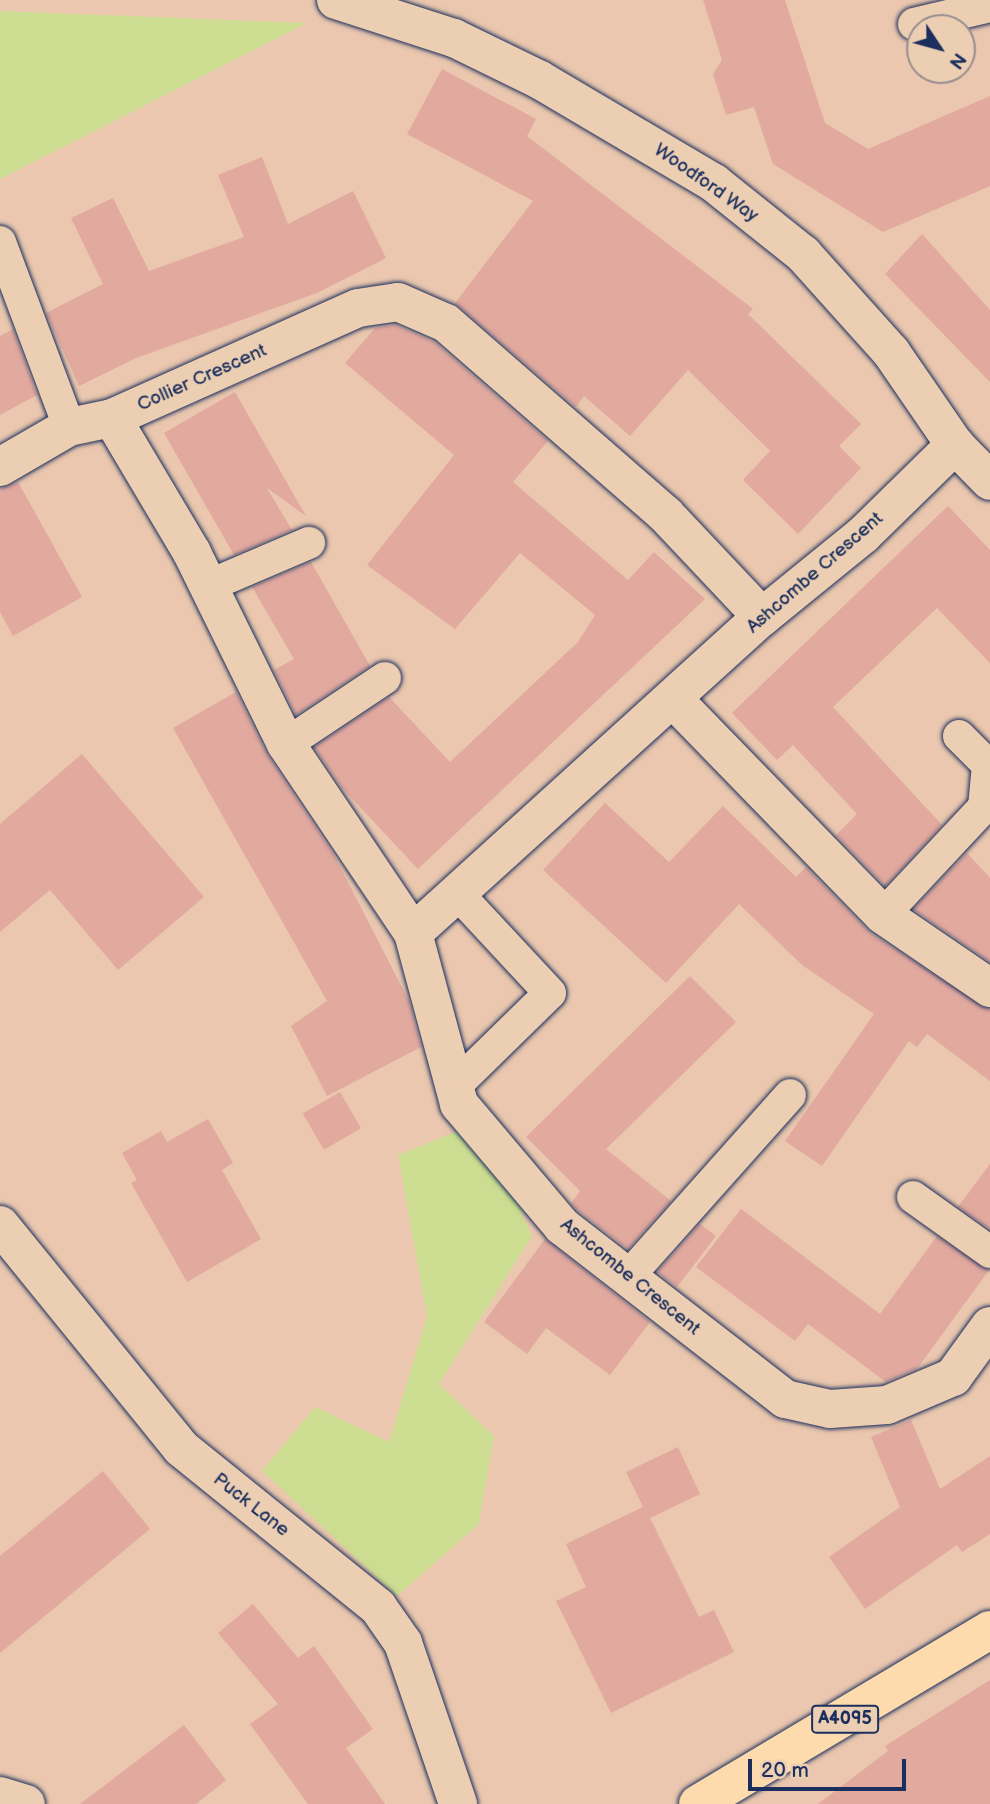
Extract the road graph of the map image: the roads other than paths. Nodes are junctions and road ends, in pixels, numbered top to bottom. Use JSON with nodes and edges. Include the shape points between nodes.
{"nodes":[{"id":1,"x":336,"y":0,"type":"edge"},
{"id":2,"x":990,"y":6,"type":"edge"},
{"id":3,"x":956,"y":14,"type":"edge"},
{"id":4,"x":0,"y":242,"type":"edge"},
{"id":5,"x":112,"y":418,"type":"junction"},
{"id":6,"x":69,"y":428,"type":"junction"},
{"id":7,"x":955,"y":445,"type":"junction"},
{"id":8,"x":0,"y":467,"type":"edge"},
{"id":9,"x":990,"y":481,"type":"edge"},
{"id":10,"x":309,"y":543,"type":"dead end"},
{"id":11,"x":208,"y":586,"type":"junction"},
{"id":12,"x":762,"y":617,"type":"junction"},
{"id":13,"x":385,"y":678,"type":"dead end"},
{"id":14,"x":676,"y":701,"type":"junction"},
{"id":15,"x":959,"y":736,"type":"dead end"},
{"id":16,"x":286,"y":744,"type":"junction"},
{"id":17,"x":459,"y":895,"type":"junction"},
{"id":18,"x":883,"y":915,"type":"junction"},
{"id":19,"x":413,"y":933,"type":"junction"},
{"id":20,"x":990,"y":989,"type":"edge"},
{"id":21,"x":454,"y":1087,"type":"junction"},
{"id":22,"x":790,"y":1095,"type":"dead end"},
{"id":23,"x":912,"y":1197,"type":"dead end"},
{"id":24,"x":0,"y":1225,"type":"edge"},
{"id":25,"x":990,"y":1252,"type":"edge"},
{"id":26,"x":627,"y":1278,"type":"junction"},
{"id":27,"x":990,"y":1326,"type":"edge"},
{"id":28,"x":990,"y":1630,"type":"edge"},
{"id":29,"x":0,"y":1796,"type":"edge"},
{"id":30,"x":26,"y":1804,"type":"edge"},
{"id":31,"x":458,"y":1804,"type":"edge"},
{"id":32,"x":698,"y":1804,"type":"edge"}],
"edges":[{"from":1,"to":7,"type":"street","name":"Woodford Way","via":[[454,38],[528,74],[714,183],[803,254],[891,352]]},
{"from":2,"to":3,"type":"lane"},
{"from":4,"to":6,"type":"lane"},
{"from":5,"to":6,"type":"street"},
{"from":5,"to":11,"type":"street","name":"Collier Crescent"},
{"from":5,"to":12,"type":"street","name":"Collier Crescent","via":[[358,308],[398,302],[446,323],[666,515]]},
{"from":6,"to":8,"type":"street"},
{"from":7,"to":9,"type":"street","name":"Woodford Way"},
{"from":7,"to":12,"type":"street","name":"Ashcombe Crescent","via":[[863,535]]},
{"from":10,"to":11,"type":"lane"},
{"from":11,"to":16,"type":"street","name":"Collier Crescent"},
{"from":12,"to":14,"type":"street","name":"Ashcombe Crescent"},
{"from":13,"to":16,"type":"lane"},
{"from":14,"to":17,"type":"street","name":"Ashcombe Crescent"},
{"from":14,"to":18,"type":"street"},
{"from":15,"to":18,"type":"lane","via":[[988,765],[984,807]]},
{"from":16,"to":19,"type":"street","name":"Collier Crescent"},
{"from":17,"to":19,"type":"street","name":"Ashcombe Crescent"},
{"from":17,"to":21,"type":"lane","via":[[550,993]]},
{"from":18,"to":20,"type":"street"},
{"from":19,"to":21,"type":"street","name":"Ashcombe Crescent"},
{"from":21,"to":26,"type":"street","name":"Ashcombe Crescent","via":[[458,1104],[562,1226]]},
{"from":22,"to":26,"type":"lane"},
{"from":23,"to":25,"type":"lane"},
{"from":24,"to":31,"type":"street","name":"Puck Lane","via":[[181,1448],[378,1607],[402,1643]]},
{"from":26,"to":27,"type":"street","name":"Ashcombe Crescent","via":[[785,1399],[830,1409],[887,1405],[953,1377]]},
{"from":28,"to":32,"type":"main road","number":"A4095"},
{"from":29,"to":30,"type":"street"}]}
